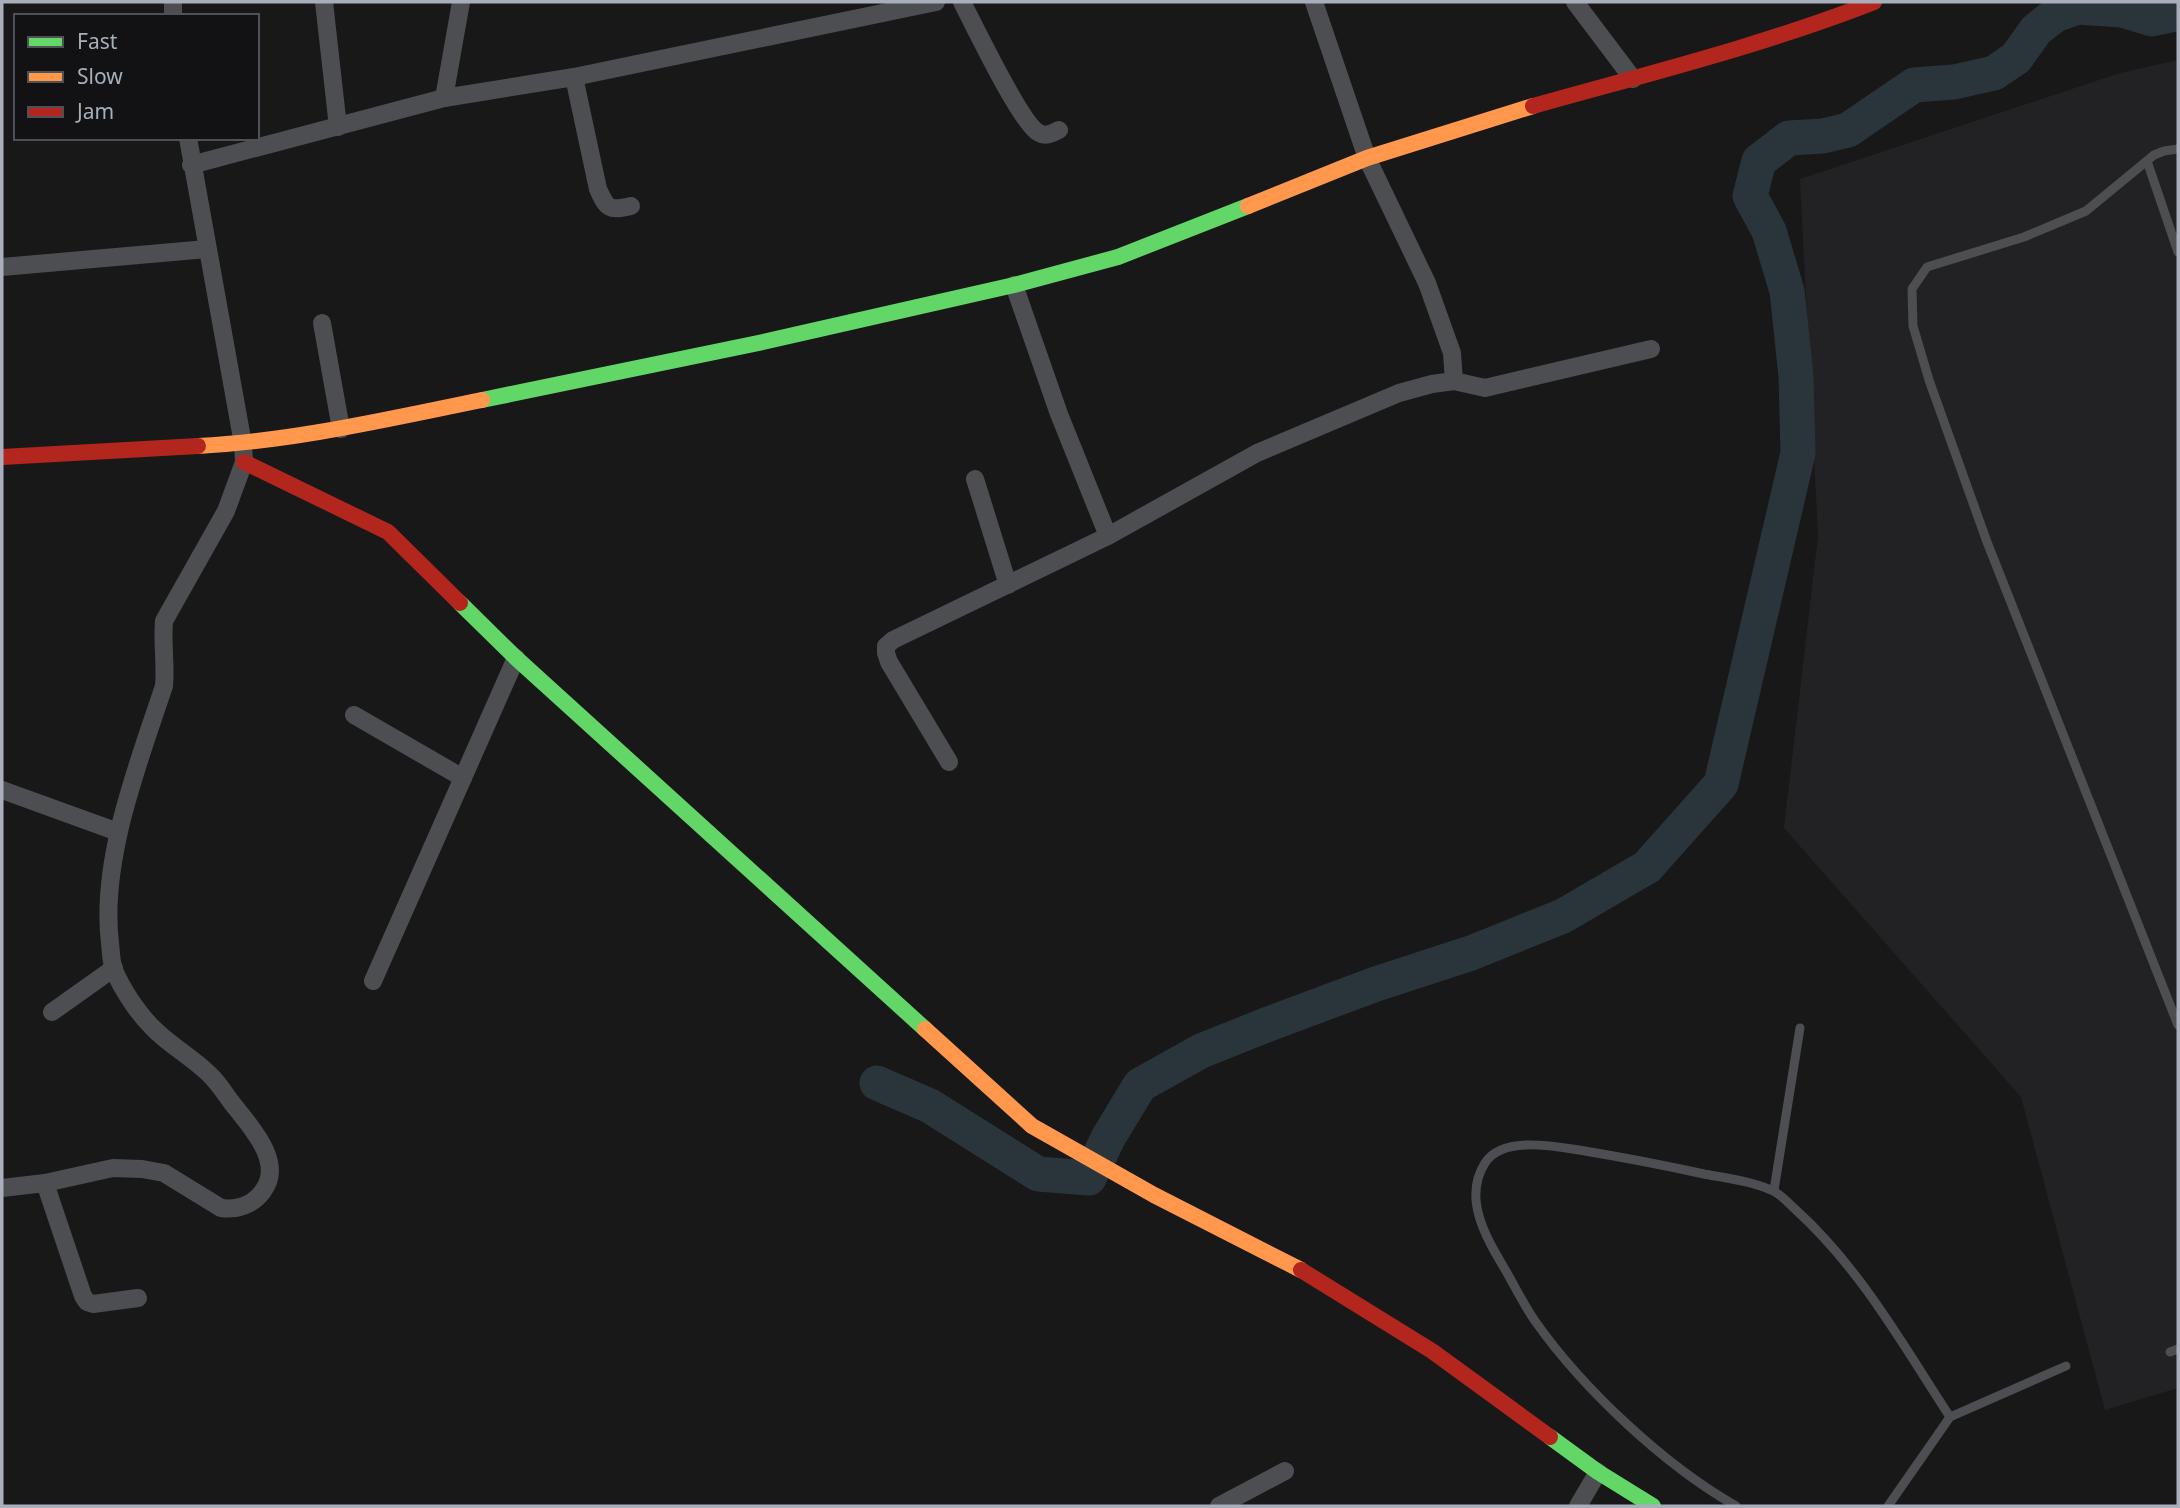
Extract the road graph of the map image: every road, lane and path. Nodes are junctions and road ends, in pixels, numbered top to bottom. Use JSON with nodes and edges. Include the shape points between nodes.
{"nodes":[{"id":1,"x":324,"y":2,"type":"edge"},
{"id":2,"x":461,"y":2,"type":"edge"},
{"id":3,"x":936,"y":2,"type":"edge"},
{"id":4,"x":962,"y":2,"type":"edge"},
{"id":5,"x":1314,"y":2,"type":"edge"},
{"id":6,"x":1575,"y":2,"type":"edge"},
{"id":7,"x":1874,"y":2,"type":"edge"},
{"id":8,"x":574,"y":77,"type":"junction"},
{"id":9,"x":1633,"y":79,"type":"junction"},
{"id":10,"x":444,"y":98,"type":"junction"},
{"id":11,"x":338,"y":127,"type":"junction"},
{"id":12,"x":1059,"y":130,"type":"dead end"},
{"id":13,"x":187,"y":140,"type":"edge"},
{"id":14,"x":2178,"y":149,"type":"edge"},
{"id":15,"x":1367,"y":158,"type":"junction"},
{"id":16,"x":2147,"y":161,"type":"junction"},
{"id":17,"x":191,"y":165,"type":"junction"},
{"id":18,"x":631,"y":206,"type":"dead end"},
{"id":19,"x":207,"y":248,"type":"junction"},
{"id":20,"x":2178,"y":252,"type":"edge"},
{"id":21,"x":2,"y":267,"type":"edge"},
{"id":22,"x":1014,"y":285,"type":"junction"},
{"id":23,"x":322,"y":323,"type":"dead end"},
{"id":24,"x":1651,"y":349,"type":"dead end"},
{"id":25,"x":1454,"y":381,"type":"junction"},
{"id":26,"x":341,"y":429,"type":"junction"},
{"id":27,"x":243,"y":453,"type":"junction"},
{"id":28,"x":2,"y":457,"type":"edge"},
{"id":29,"x":975,"y":479,"type":"dead end"},
{"id":30,"x":1108,"y":536,"type":"junction"},
{"id":31,"x":1008,"y":585,"type":"junction"},
{"id":32,"x":516,"y":658,"type":"junction"},
{"id":33,"x":354,"y":715,"type":"dead end"},
{"id":34,"x":949,"y":762,"type":"dead end"},
{"id":35,"x":463,"y":778,"type":"junction"},
{"id":36,"x":2,"y":790,"type":"edge"},
{"id":37,"x":118,"y":832,"type":"junction"},
{"id":38,"x":114,"y":968,"type":"junction"},
{"id":39,"x":373,"y":981,"type":"dead end"},
{"id":40,"x":52,"y":1013,"type":"dead end"},
{"id":41,"x":2178,"y":1025,"type":"edge"},
{"id":42,"x":1800,"y":1028,"type":"dead end"},
{"id":43,"x":46,"y":1183,"type":"junction"},
{"id":44,"x":2,"y":1188,"type":"edge"},
{"id":45,"x":1774,"y":1191,"type":"junction"},
{"id":46,"x":138,"y":1298,"type":"dead end"},
{"id":47,"x":2066,"y":1366,"type":"dead end"},
{"id":48,"x":1950,"y":1417,"type":"junction"},
{"id":49,"x":1285,"y":1471,"type":"dead end"},
{"id":50,"x":1598,"y":1472,"type":"junction"},
{"id":51,"x":1219,"y":1506,"type":"edge"},
{"id":52,"x":1578,"y":1506,"type":"edge"},
{"id":53,"x":1653,"y":1506,"type":"edge"},
{"id":54,"x":1736,"y":1506,"type":"edge"},
{"id":55,"x":1888,"y":1506,"type":"edge"}],
"edges":[{"from":1,"to":11,"type":"street"},
{"from":2,"to":10,"type":"street"},
{"from":3,"to":8,"type":"street"},
{"from":4,"to":12,"type":"street","via":[[1028,123],[1041,134]]},
{"from":5,"to":15,"type":"street"},
{"from":6,"to":9,"type":"street"},
{"from":7,"to":9,"type":"street"},
{"from":8,"to":10,"type":"street"},
{"from":8,"to":18,"type":"street","via":[[598,189],[615,210]]},
{"from":9,"to":15,"type":"street"},
{"from":10,"to":11,"type":"street"},
{"from":11,"to":17,"type":"street"},
{"from":13,"to":17,"type":"street"},
{"from":14,"to":16,"type":"lane"},
{"from":15,"to":22,"type":"street","via":[[1118,257]]},
{"from":15,"to":25,"type":"street","via":[[1427,283],[1452,353]]},
{"from":16,"to":20,"type":"lane"},
{"from":16,"to":41,"type":"lane","via":[[2086,211],[2024,237],[1927,267],[1912,289],[1913,326],[1987,542]]},
{"from":17,"to":19,"type":"street"},
{"from":19,"to":21,"type":"street"},
{"from":19,"to":27,"type":"street"},
{"from":22,"to":26,"type":"street"},
{"from":22,"to":30,"type":"street"},
{"from":23,"to":26,"type":"street"},
{"from":24,"to":25,"type":"street","via":[[1485,388]]},
{"from":25,"to":30,"type":"street","via":[[1399,393],[1257,453]]},
{"from":26,"to":27,"type":"street"},
{"from":27,"to":28,"type":"street"},
{"from":27,"to":32,"type":"street","via":[[388,532]]},
{"from":27,"to":37,"type":"street","via":[[226,510],[164,621],[164,686]]},
{"from":29,"to":31,"type":"street"},
{"from":30,"to":31,"type":"street"},
{"from":31,"to":34,"type":"street","via":[[886,646],[889,662]]},
{"from":32,"to":35,"type":"street"},
{"from":32,"to":50,"type":"street","via":[[1031,1126],[1311,1275],[1432,1351]]},
{"from":33,"to":35,"type":"street"},
{"from":35,"to":39,"type":"street"},
{"from":36,"to":37,"type":"street"},
{"from":37,"to":38,"type":"street","via":[[109,895]]},
{"from":38,"to":40,"type":"street"},
{"from":38,"to":43,"type":"street","via":[[151,1027],[210,1074],[257,1136],[268,1161],[269,1180],[255,1199],[231,1210],[164,1173],[142,1169],[113,1168]]},
{"from":42,"to":45,"type":"lane"},
{"from":43,"to":44,"type":"street"},
{"from":43,"to":46,"type":"street","via":[[87,1302]]},
{"from":45,"to":48,"type":"lane","via":[[1855,1273]]},
{"from":45,"to":54,"type":"lane","via":[[1632,1159],[1538,1144],[1505,1149],[1487,1160],[1476,1180],[1477,1213],[1489,1242],[1535,1320],[1584,1382],[1703,1487]]},
{"from":47,"to":48,"type":"lane"},
{"from":48,"to":55,"type":"lane"},
{"from":49,"to":51,"type":"street"},
{"from":50,"to":52,"type":"street"},
{"from":50,"to":53,"type":"street"}]}
